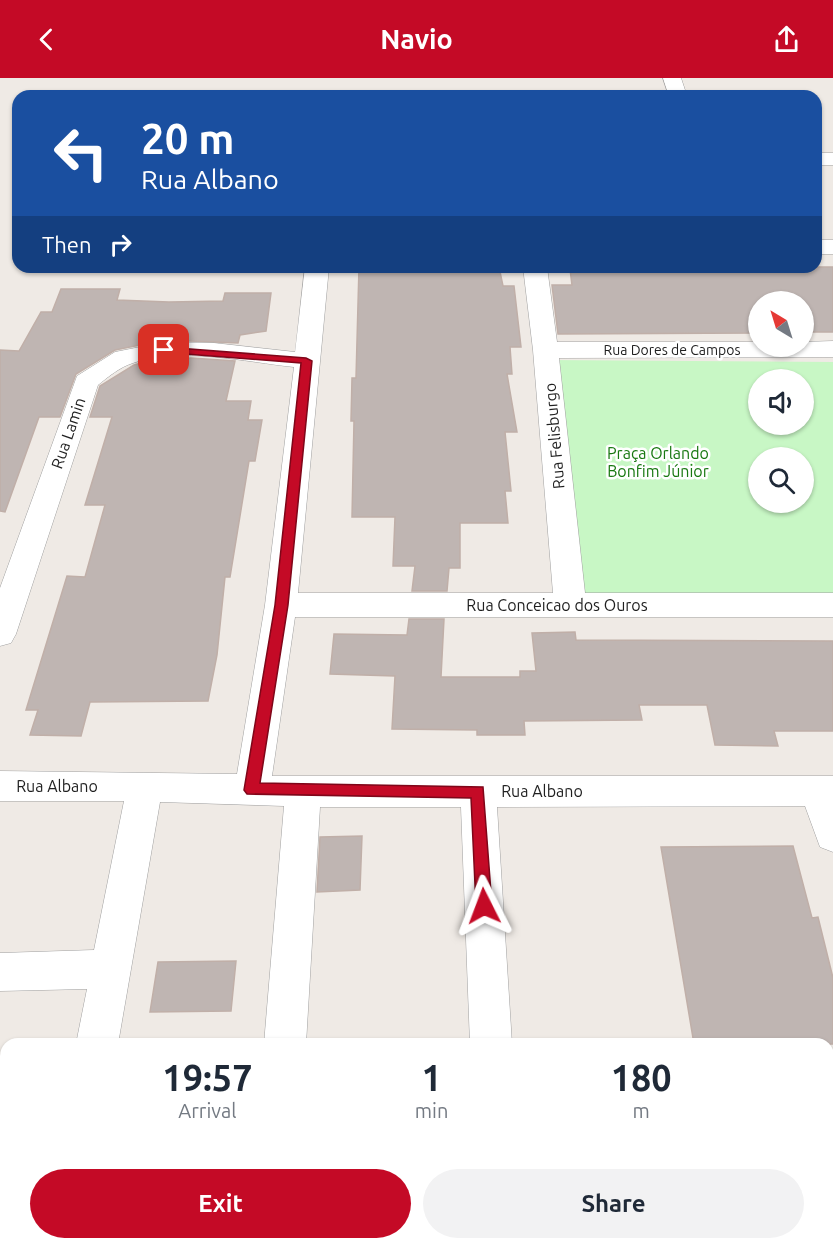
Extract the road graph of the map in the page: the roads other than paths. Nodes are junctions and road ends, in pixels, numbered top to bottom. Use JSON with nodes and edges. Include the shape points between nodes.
{"nodes":[{"id":1,"x":315,"y":273,"type":"edge"},
{"id":2,"x":536,"y":273,"type":"edge"},
{"id":3,"x":833,"y":349,"type":"edge"},
{"id":4,"x":546,"y":350,"type":"junction"},
{"id":5,"x":306,"y":361,"type":"junction"},
{"id":6,"x":281,"y":605,"type":"junction"},
{"id":7,"x":570,"y":605,"type":"junction"},
{"id":8,"x":833,"y":605,"type":"edge"},
{"id":9,"x":0,"y":634,"type":"edge"},
{"id":10,"x":0,"y":786,"type":"edge"},
{"id":11,"x":145,"y":786,"type":"junction"},
{"id":12,"x":252,"y":790,"type":"junction"},
{"id":13,"x":826,"y":791,"type":"edge"},
{"id":14,"x":303,"y":792,"type":"junction"},
{"id":15,"x":478,"y":792,"type":"junction"},
{"id":16,"x":833,"y":836,"type":"edge"},
{"id":17,"x":112,"y":969,"type":"junction"},
{"id":18,"x":0,"y":972,"type":"edge"},
{"id":19,"x":98,"y":1038,"type":"edge"},
{"id":20,"x":285,"y":1038,"type":"edge"},
{"id":21,"x":491,"y":1038,"type":"edge"}],
"edges":[{"from":1,"to":5,"type":"street"},
{"from":2,"to":4,"type":"street","name":"Rua Felisburgo"},
{"from":3,"to":4,"type":"street","name":"Rua Dores de Campos"},
{"from":4,"to":7,"type":"street","name":"Rua Felisburgo"},
{"from":5,"to":6,"type":"street"},
{"from":5,"to":9,"type":"street","name":"Rua Lamin","via":[[177,349],[150,351],[105,366],[86,382]]},
{"from":6,"to":7,"type":"street","name":"Rua Conceicao dos Ouros"},
{"from":6,"to":12,"type":"street"},
{"from":7,"to":8,"type":"street","name":"Rua Conceicao dos Ouros"},
{"from":10,"to":11,"type":"street","name":"Rua Albano"},
{"from":11,"to":12,"type":"street","name":"Rua Albano"},
{"from":11,"to":17,"type":"street"},
{"from":12,"to":14,"type":"street","name":"Rua Albano"},
{"from":13,"to":15,"type":"street","name":"Rua Albano"},
{"from":13,"to":16,"type":"street"},
{"from":14,"to":15,"type":"street","name":"Rua Albano"},
{"from":14,"to":20,"type":"street"},
{"from":15,"to":21,"type":"street"},
{"from":17,"to":18,"type":"street"},
{"from":17,"to":19,"type":"street"}]}
